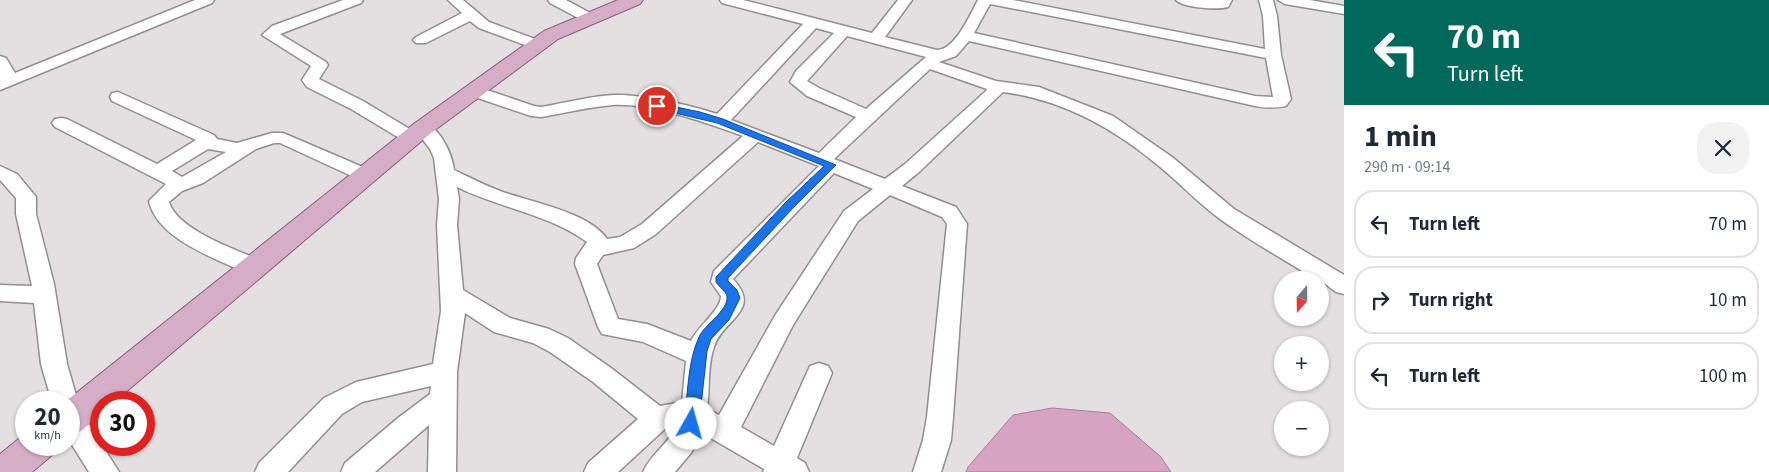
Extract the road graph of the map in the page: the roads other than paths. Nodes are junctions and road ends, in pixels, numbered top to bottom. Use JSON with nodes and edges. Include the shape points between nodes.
{"nodes":[{"id":1,"x":207,"y":0,"type":"edge"},
{"id":2,"x":356,"y":0,"type":"edge"},
{"id":3,"x":455,"y":0,"type":"edge"},
{"id":4,"x":555,"y":0,"type":"edge"},
{"id":5,"x":634,"y":0,"type":"edge"},
{"id":6,"x":722,"y":0,"type":"edge"},
{"id":7,"x":728,"y":0,"type":"edge"},
{"id":8,"x":905,"y":0,"type":"edge"},
{"id":9,"x":985,"y":0,"type":"edge"},
{"id":10,"x":991,"y":0,"type":"edge"},
{"id":11,"x":1183,"y":0,"type":"edge"},
{"id":12,"x":1225,"y":0,"type":"edge"},
{"id":13,"x":1266,"y":0,"type":"edge"},
{"id":14,"x":1285,"y":0,"type":"edge"},
{"id":15,"x":1344,"y":10,"type":"edge"},
{"id":16,"x":472,"y":14,"type":"junction"},
{"id":17,"x":589,"y":18,"type":"junction"},
{"id":18,"x":813,"y":22,"type":"junction"},
{"id":19,"x":844,"y":31,"type":"junction"},
{"id":20,"x":964,"y":35,"type":"junction"},
{"id":21,"x":875,"y":39,"type":"junction"},
{"id":22,"x":421,"y":40,"type":"dead end"},
{"id":23,"x":538,"y":45,"type":"junction"},
{"id":24,"x":1273,"y":55,"type":"junction"},
{"id":25,"x":933,"y":59,"type":"junction"},
{"id":26,"x":0,"y":61,"type":"edge"},
{"id":27,"x":1,"y":84,"type":"edge"},
{"id":28,"x":993,"y":86,"type":"junction"},
{"id":29,"x":475,"y":90,"type":"junction"},
{"id":30,"x":118,"y":97,"type":"dead end"},
{"id":31,"x":868,"y":116,"type":"junction"},
{"id":32,"x":720,"y":121,"type":"junction"},
{"id":33,"x":61,"y":123,"type":"dead end"},
{"id":34,"x":418,"y":133,"type":"junction"},
{"id":35,"x":756,"y":134,"type":"junction"},
{"id":36,"x":206,"y":142,"type":"junction"},
{"id":37,"x":248,"y":147,"type":"junction"},
{"id":38,"x":826,"y":163,"type":"junction"},
{"id":39,"x":0,"y":172,"type":"edge"},
{"id":40,"x":157,"y":172,"type":"junction"},
{"id":41,"x":445,"y":173,"type":"junction"},
{"id":42,"x":365,"y":176,"type":"junction"},
{"id":43,"x":175,"y":187,"type":"junction"},
{"id":44,"x":887,"y":187,"type":"junction"},
{"id":45,"x":598,"y":248,"type":"junction"},
{"id":46,"x":254,"y":267,"type":"junction"},
{"id":47,"x":1344,"y":286,"type":"edge"},
{"id":48,"x":0,"y":294,"type":"edge"},
{"id":49,"x":452,"y":294,"type":"junction"},
{"id":50,"x":45,"y":295,"type":"junction"},
{"id":51,"x":700,"y":356,"type":"junction"},
{"id":52,"x":819,"y":373,"type":"dead end"},
{"id":53,"x":444,"y":386,"type":"junction"},
{"id":54,"x":62,"y":391,"type":"edge"},
{"id":55,"x":80,"y":405,"type":"edge"},
{"id":56,"x":693,"y":414,"type":"junction"},
{"id":57,"x":657,"y":419,"type":"junction"},
{"id":58,"x":724,"y":432,"type":"junction"},
{"id":59,"x":80,"y":433,"type":"edge"},
{"id":60,"x":25,"y":456,"type":"edge"},
{"id":61,"x":784,"y":469,"type":"edge"},
{"id":62,"x":5,"y":472,"type":"edge"},
{"id":63,"x":105,"y":472,"type":"edge"},
{"id":64,"x":269,"y":472,"type":"edge"},
{"id":65,"x":355,"y":472,"type":"edge"},
{"id":66,"x":442,"y":472,"type":"edge"},
{"id":67,"x":598,"y":472,"type":"edge"},
{"id":68,"x":657,"y":472,"type":"edge"},
{"id":69,"x":927,"y":472,"type":"edge"}],
"edges":[{"from":1,"to":27,"type":"street"},
{"from":2,"to":34,"type":"street","via":[[278,29],[270,35],[320,65],[310,80],[313,83]]},
{"from":3,"to":16,"type":"street"},
{"from":4,"to":17,"type":"street"},
{"from":5,"to":17,"type":"main road"},
{"from":6,"to":7,"type":"street"},
{"from":7,"to":18,"type":"street"},
{"from":8,"to":21,"type":"street"},
{"from":9,"to":20,"type":"street"},
{"from":10,"to":24,"type":"street"},
{"from":11,"to":12,"type":"street","via":[[1218,5]]},
{"from":13,"to":24,"type":"street"},
{"from":14,"to":15,"type":"street"},
{"from":16,"to":22,"type":"street"},
{"from":16,"to":23,"type":"street","via":[[484,25]]},
{"from":17,"to":23,"type":"main road"},
{"from":18,"to":19,"type":"street"},
{"from":18,"to":32,"type":"street"},
{"from":19,"to":21,"type":"street"},
{"from":19,"to":31,"type":"street","via":[[798,82]]},
{"from":20,"to":24,"type":"street","via":[[1275,103],[1282,99]]},
{"from":20,"to":25,"type":"street","via":[[953,51]]},
{"from":21,"to":25,"type":"street"},
{"from":23,"to":29,"type":"main road"},
{"from":25,"to":28,"type":"street"},
{"from":25,"to":31,"type":"street"},
{"from":26,"to":27,"type":"street","via":[[7,71],[7,77]]},
{"from":28,"to":44,"type":"street","via":[[994,93],[988,99]]},
{"from":28,"to":47,"type":"street","via":[[1040,93],[1107,120],[1165,161],[1226,214]]},
{"from":29,"to":32,"type":"street","via":[[531,111],[550,112],[624,100]]},
{"from":29,"to":34,"type":"main road"},
{"from":30,"to":36,"type":"street","via":[[204,136],[208,139]]},
{"from":31,"to":38,"type":"street"},
{"from":32,"to":35,"type":"street"},
{"from":33,"to":40,"type":"street"},
{"from":34,"to":41,"type":"street","via":[[439,148]]},
{"from":34,"to":42,"type":"main road"},
{"from":35,"to":38,"type":"street"},
{"from":35,"to":45,"type":"street","via":[[649,229],[626,243]]},
{"from":36,"to":37,"type":"street","via":[[229,149]]},
{"from":36,"to":40,"type":"street"},
{"from":37,"to":42,"type":"street","via":[[272,138],[283,138]]},
{"from":37,"to":43,"type":"street","via":[[196,179]]},
{"from":38,"to":44,"type":"street"},
{"from":38,"to":51,"type":"street","via":[[725,273],[721,280],[734,298],[724,316],[706,336]]},
{"from":39,"to":50,"type":"street","via":[[10,178],[26,197],[26,214]]},
{"from":40,"to":43,"type":"street","via":[[174,181]]},
{"from":41,"to":45,"type":"street","via":[[496,197],[565,220],[596,238]]},
{"from":41,"to":49,"type":"street"},
{"from":42,"to":46,"type":"main road"},
{"from":43,"to":46,"type":"street","via":[[163,196],[160,207],[179,229]]},
{"from":44,"to":58,"type":"street","via":[[851,216],[784,320]]},
{"from":44,"to":69,"type":"street","via":[[949,212],[957,224],[940,417]]},
{"from":45,"to":51,"type":"street","via":[[587,258],[586,264],[611,327],[646,333]]},
{"from":46,"to":55,"type":"main road","via":[[190,322]]},
{"from":48,"to":50,"type":"street"},
{"from":49,"to":53,"type":"street"},
{"from":49,"to":57,"type":"street","via":[[494,321],[559,345],[590,365]]},
{"from":50,"to":54,"type":"street","via":[[54,364]]},
{"from":51,"to":56,"type":"street"},
{"from":52,"to":61,"type":"street"},
{"from":53,"to":64,"type":"street","via":[[356,393],[333,406]]},
{"from":53,"to":65,"type":"street","via":[[408,426]]},
{"from":53,"to":66,"type":"street"},
{"from":56,"to":57,"type":"street","via":[[681,412]]},
{"from":56,"to":58,"type":"street"},
{"from":56,"to":68,"type":"street","via":[[685,439]]},
{"from":57,"to":67,"type":"street"},
{"from":58,"to":61,"type":"street"},
{"from":59,"to":63,"type":"street"},
{"from":60,"to":62,"type":"main road"}]}
